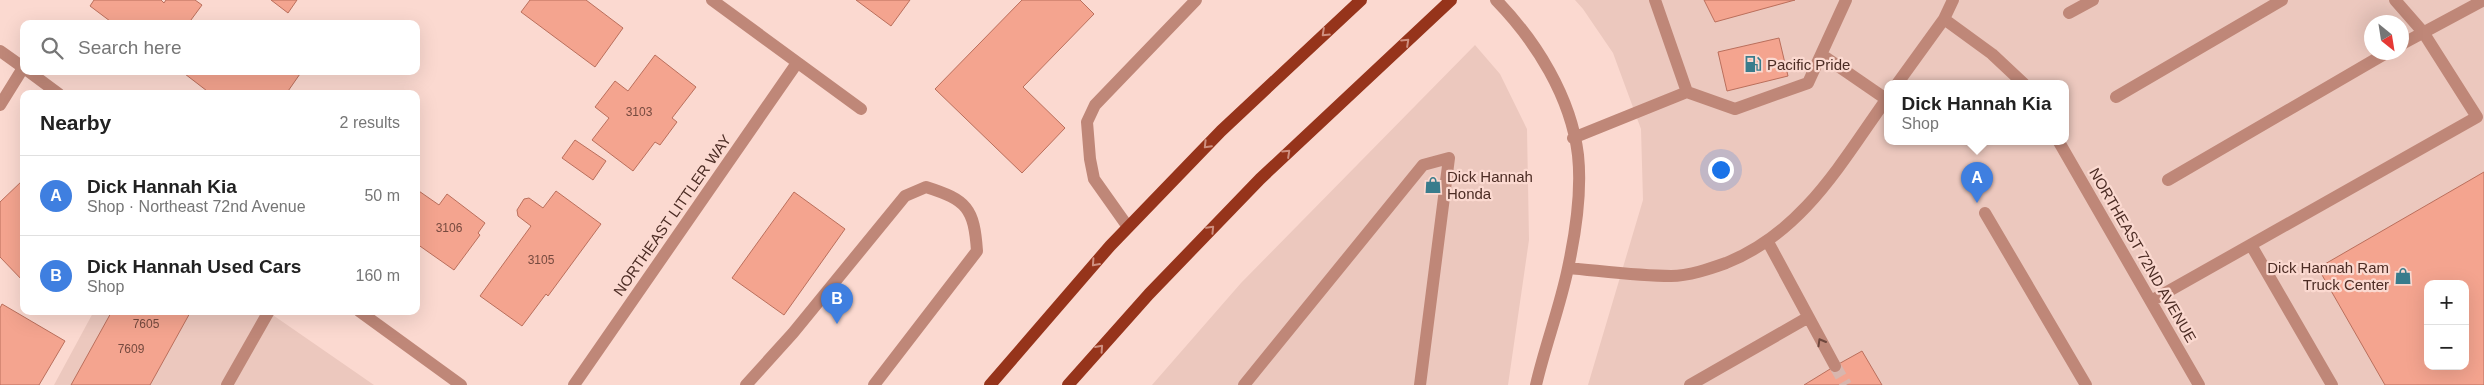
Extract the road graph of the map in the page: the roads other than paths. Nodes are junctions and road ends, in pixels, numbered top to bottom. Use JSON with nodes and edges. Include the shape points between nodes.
{"nodes":[{"id":1,"x":712,"y":0,"type":"edge"},
{"id":2,"x":1196,"y":0,"type":"edge"},
{"id":3,"x":1361,"y":0,"type":"edge"},
{"id":4,"x":1451,"y":0,"type":"edge"},
{"id":5,"x":1496,"y":0,"type":"edge"},
{"id":6,"x":1655,"y":0,"type":"edge"},
{"id":7,"x":1846,"y":0,"type":"edge"},
{"id":8,"x":1953,"y":0,"type":"edge"},
{"id":9,"x":2093,"y":0,"type":"edge"},
{"id":10,"x":2282,"y":0,"type":"edge"},
{"id":11,"x":2395,"y":0,"type":"edge"},
{"id":12,"x":2484,"y":0,"type":"edge"},
{"id":13,"x":2069,"y":13,"type":"dead end"},
{"id":14,"x":1944,"y":19,"type":"junction"},
{"id":15,"x":2423,"y":32,"type":"junction"},
{"id":16,"x":2409,"y":40,"type":"edge"},
{"id":17,"x":0,"y":51,"type":"edge"},
{"id":18,"x":1822,"y":55,"type":"junction"},
{"id":19,"x":2374,"y":60,"type":"edge"},
{"id":20,"x":797,"y":63,"type":"junction"},
{"id":21,"x":20,"y":65,"type":"edge"},
{"id":22,"x":21,"y":75,"type":"edge"},
{"id":23,"x":33,"y":75,"type":"edge"},
{"id":24,"x":1900,"y":80,"type":"edge"},
{"id":25,"x":2020,"y":80,"type":"edge"},
{"id":26,"x":54,"y":90,"type":"edge"},
{"id":27,"x":1687,"y":92,"type":"junction"},
{"id":28,"x":1884,"y":96,"type":"edge"},
{"id":29,"x":2116,"y":97,"type":"dead end"},
{"id":30,"x":1884,"y":102,"type":"edge"},
{"id":31,"x":0,"y":106,"type":"edge"},
{"id":32,"x":861,"y":110,"type":"dead end"},
{"id":33,"x":1573,"y":138,"type":"junction"},
{"id":34,"x":2061,"y":145,"type":"edge"},
{"id":35,"x":2168,"y":180,"type":"dead end"},
{"id":36,"x":1985,"y":213,"type":"dead end"},
{"id":37,"x":1128,"y":227,"type":"junction"},
{"id":38,"x":1768,"y":242,"type":"junction"},
{"id":39,"x":2251,"y":245,"type":"junction"},
{"id":40,"x":1568,"y":268,"type":"junction"},
{"id":41,"x":2151,"y":302,"type":"junction"},
{"id":42,"x":266,"y":315,"type":"edge"},
{"id":43,"x":365,"y":315,"type":"edge"},
{"id":44,"x":1807,"y":318,"type":"junction"},
{"id":45,"x":1835,"y":366,"type":"tunnel mouth"},
{"id":46,"x":226,"y":385,"type":"edge"},
{"id":47,"x":461,"y":385,"type":"edge"},
{"id":48,"x":574,"y":385,"type":"edge"},
{"id":49,"x":746,"y":385,"type":"edge"},
{"id":50,"x":874,"y":385,"type":"edge"},
{"id":51,"x":990,"y":385,"type":"edge"},
{"id":52,"x":1068,"y":385,"type":"edge"},
{"id":53,"x":1244,"y":385,"type":"edge"},
{"id":54,"x":1420,"y":385,"type":"edge"},
{"id":55,"x":1536,"y":385,"type":"edge"},
{"id":56,"x":1690,"y":385,"type":"edge"},
{"id":57,"x":2086,"y":385,"type":"edge"},
{"id":58,"x":2199,"y":385,"type":"edge"},
{"id":59,"x":2332,"y":385,"type":"edge"}],
"edges":[{"from":1,"to":20,"type":"street"},
{"from":2,"to":37,"type":"street","via":[[1095,104],[1087,122],[1094,179]]},
{"from":3,"to":37,"type":"main road","one_way":true,"via":[[1221,131]]},
{"from":52,"to":4,"type":"main road","one_way":true,"via":[[1149,294],[1252,187]]},
{"from":5,"to":33,"type":"street","via":[[1518,22],[1549,70]]},
{"from":6,"to":27,"type":"street"},
{"from":7,"to":18,"type":"street"},
{"from":8,"to":14,"type":"street"},
{"from":9,"to":13,"type":"street"},
{"from":10,"to":29,"type":"street"},
{"from":11,"to":15,"type":"street"},
{"from":12,"to":15,"type":"street"},
{"from":14,"to":24,"type":"street"},
{"from":14,"to":25,"type":"street","via":[[1992,54]]},
{"from":15,"to":16,"type":"street"},
{"from":15,"to":39,"type":"street","via":[[2477,117]]},
{"from":17,"to":21,"type":"street"},
{"from":18,"to":27,"type":"street","via":[[1808,83],[1735,109]]},
{"from":18,"to":28,"type":"street"},
{"from":19,"to":35,"type":"street"},
{"from":20,"to":32,"type":"street"},
{"from":20,"to":48,"type":"street","name":"NORTHEAST LITTLER WAY"},
{"from":22,"to":31,"type":"street"},
{"from":23,"to":26,"type":"street"},
{"from":27,"to":33,"type":"street"},
{"from":30,"to":38,"type":"street","via":[[1812,202]]},
{"from":33,"to":40,"type":"street","via":[[1578,154],[1579,200]]},
{"from":34,"to":41,"type":"street","name":"NORTHEAST 72ND AVENUE"},
{"from":36,"to":57,"type":"street"},
{"from":37,"to":51,"type":"main road","one_way":true},
{"from":38,"to":40,"type":"street","via":[[1709,269],[1672,276]]},
{"from":38,"to":44,"type":"street"},
{"from":39,"to":41,"type":"street"},
{"from":39,"to":59,"type":"street"},
{"from":40,"to":55,"type":"street"},
{"from":41,"to":58,"type":"street","name":"NORTHEAST 72ND AVENUE"},
{"from":42,"to":46,"type":"street"},
{"from":43,"to":47,"type":"street"},
{"from":45,"to":44,"type":"street","one_way":true},
{"from":44,"to":56,"type":"street"},
{"from":49,"to":50,"type":"street","via":[[905,196],[926,187],[963,203],[974,220],[977,251]]},
{"from":53,"to":54,"type":"street","via":[[1423,165],[1450,158]]}]}
